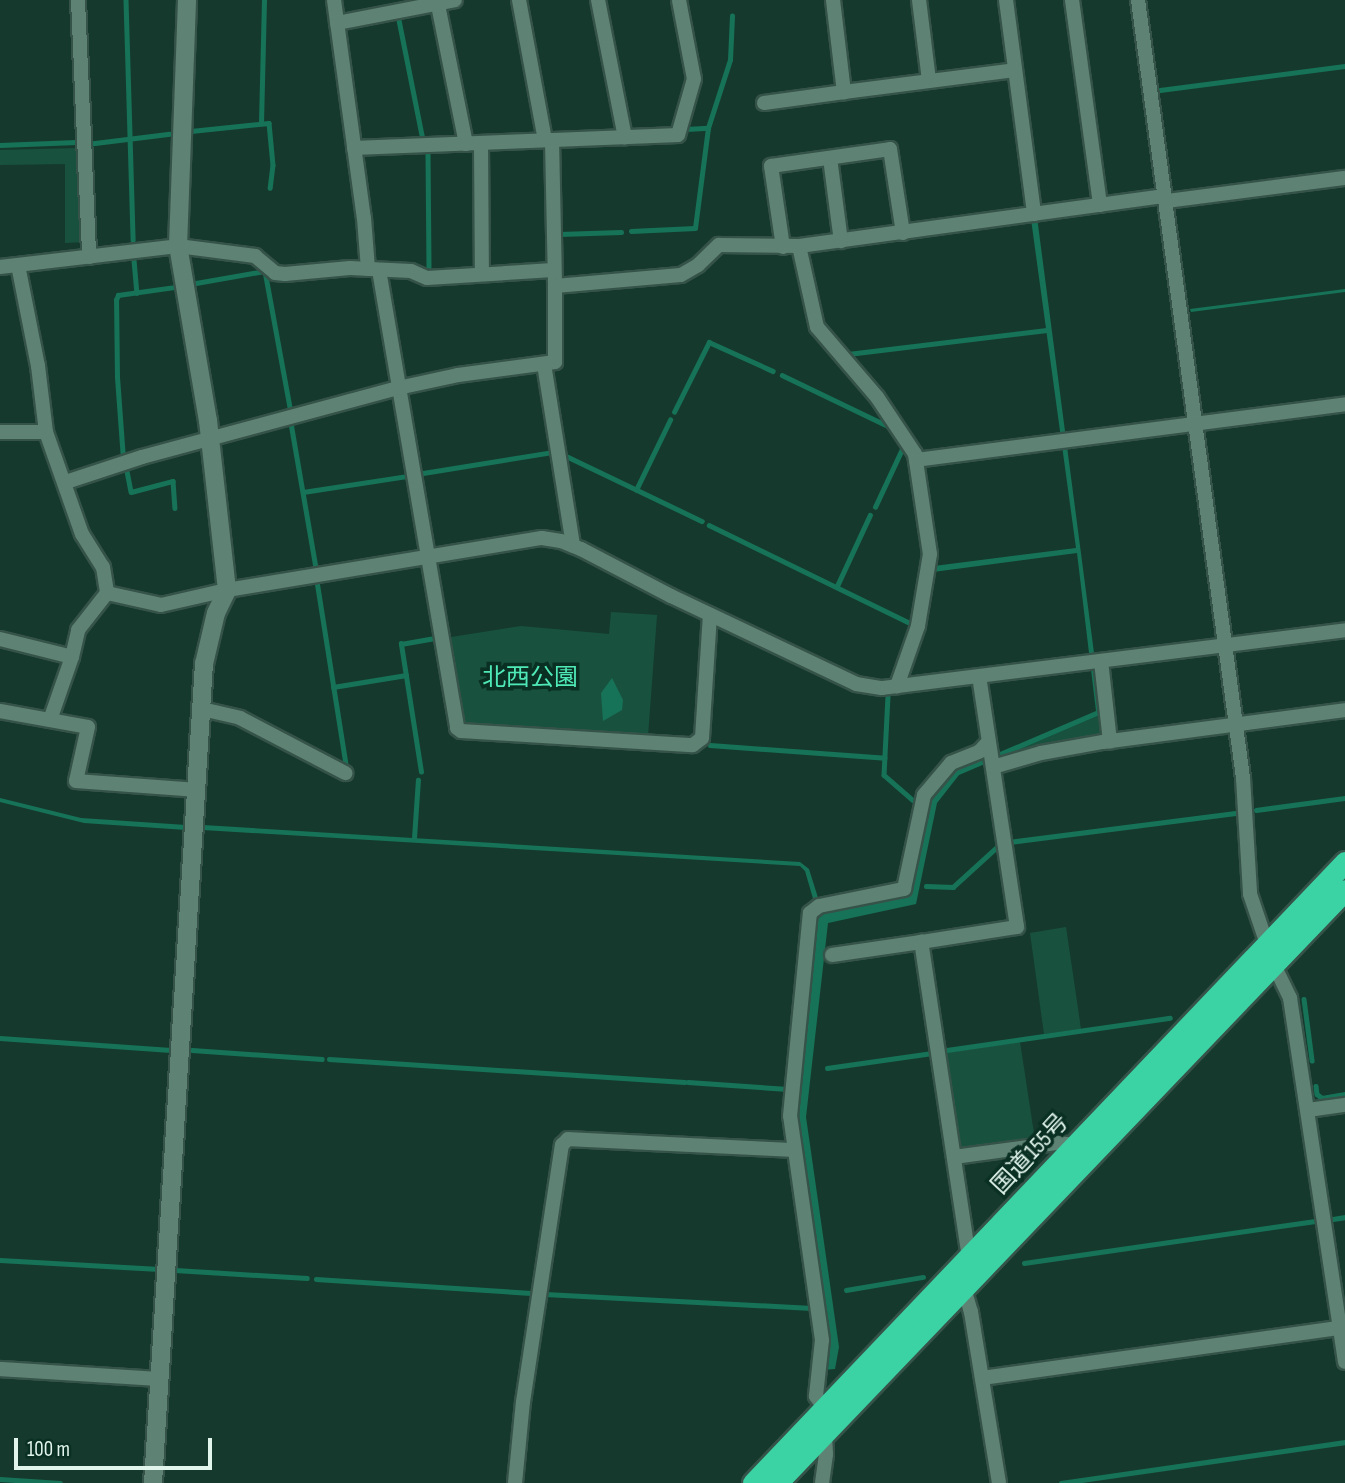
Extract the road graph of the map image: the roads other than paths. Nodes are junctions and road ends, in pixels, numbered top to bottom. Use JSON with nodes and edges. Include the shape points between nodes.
{"nodes":[{"id":1,"x":78,"y":0,"type":"edge"},
{"id":2,"x":187,"y":0,"type":"edge"},
{"id":3,"x":334,"y":0,"type":"edge"},
{"id":4,"x":455,"y":0,"type":"edge"},
{"id":5,"x":519,"y":0,"type":"edge"},
{"id":6,"x":598,"y":0,"type":"edge"},
{"id":7,"x":678,"y":0,"type":"edge"},
{"id":8,"x":833,"y":0,"type":"edge"},
{"id":9,"x":919,"y":0,"type":"edge"},
{"id":10,"x":1006,"y":0,"type":"edge"},
{"id":11,"x":1072,"y":0,"type":"edge"},
{"id":12,"x":1138,"y":0,"type":"edge"},
{"id":13,"x":437,"y":2,"type":"edge"},
{"id":14,"x":337,"y":23,"type":"junction"},
{"id":15,"x":1015,"y":70,"type":"junction"},
{"id":16,"x":929,"y":80,"type":"junction"},
{"id":17,"x":844,"y":92,"type":"junction"},
{"id":18,"x":764,"y":103,"type":"dead end"},
{"id":19,"x":625,"y":137,"type":"junction"},
{"id":20,"x":548,"y":140,"type":"junction"},
{"id":21,"x":466,"y":144,"type":"junction"},
{"id":22,"x":481,"y":144,"type":"junction"},
{"id":23,"x":354,"y":148,"type":"junction"},
{"id":24,"x":830,"y":158,"type":"junction"},
{"id":25,"x":1345,"y":178,"type":"edge"},
{"id":26,"x":1164,"y":198,"type":"junction"},
{"id":27,"x":1100,"y":205,"type":"junction"},
{"id":28,"x":1034,"y":214,"type":"junction"},
{"id":29,"x":902,"y":233,"type":"junction"},
{"id":30,"x":841,"y":241,"type":"junction"},
{"id":31,"x":178,"y":246,"type":"junction"},
{"id":32,"x":799,"y":246,"type":"junction"},
{"id":33,"x":783,"y":247,"type":"junction"},
{"id":34,"x":89,"y":257,"type":"junction"},
{"id":35,"x":18,"y":265,"type":"junction"},
{"id":36,"x":0,"y":267,"type":"edge"},
{"id":37,"x":374,"y":269,"type":"junction"},
{"id":38,"x":553,"y":270,"type":"junction"},
{"id":39,"x":482,"y":273,"type":"junction"},
{"id":40,"x":555,"y":286,"type":"junction"},
{"id":41,"x":544,"y":364,"type":"junction"},
{"id":42,"x":398,"y":388,"type":"junction"},
{"id":43,"x":1345,"y":404,"type":"edge"},
{"id":44,"x":1196,"y":424,"type":"junction"},
{"id":45,"x":0,"y":432,"type":"edge"},
{"id":46,"x":46,"y":432,"type":"junction"},
{"id":47,"x":210,"y":439,"type":"junction"},
{"id":48,"x":916,"y":460,"type":"junction"},
{"id":49,"x":66,"y":482,"type":"junction"},
{"id":50,"x":573,"y":546,"type":"junction"},
{"id":51,"x":426,"y":558,"type":"junction"},
{"id":52,"x":227,"y":590,"type":"junction"},
{"id":53,"x":107,"y":593,"type":"junction"},
{"id":54,"x":710,"y":615,"type":"junction"},
{"id":55,"x":1345,"y":630,"type":"edge"},
{"id":56,"x":0,"y":639,"type":"edge"},
{"id":57,"x":1225,"y":645,"type":"junction"},
{"id":58,"x":72,"y":657,"type":"junction"},
{"id":59,"x":1095,"y":662,"type":"junction"},
{"id":60,"x":979,"y":677,"type":"junction"},
{"id":61,"x":897,"y":686,"type":"junction"},
{"id":62,"x":202,"y":709,"type":"junction"},
{"id":63,"x":1345,"y":710,"type":"edge"},
{"id":64,"x":0,"y":711,"type":"edge"},
{"id":65,"x":50,"y":720,"type":"junction"},
{"id":66,"x":1236,"y":725,"type":"junction"},
{"id":67,"x":1111,"y":741,"type":"junction"},
{"id":68,"x":991,"y":756,"type":"junction"},
{"id":69,"x":345,"y":773,"type":"dead end"},
{"id":70,"x":198,"y":790,"type":"junction"},
{"id":71,"x":1345,"y":862,"type":"edge"},
{"id":72,"x":1345,"y":890,"type":"edge"},
{"id":73,"x":921,"y":942,"type":"junction"},
{"id":74,"x":1267,"y":943,"type":"junction"},
{"id":75,"x":832,"y":955,"type":"dead end"},
{"id":76,"x":1274,"y":965,"type":"junction"},
{"id":77,"x":1345,"y":1105,"type":"edge"},
{"id":78,"x":1308,"y":1110,"type":"junction"},
{"id":79,"x":1075,"y":1145,"type":"junction"},
{"id":80,"x":794,"y":1150,"type":"junction"},
{"id":81,"x":954,"y":1157,"type":"junction"},
{"id":82,"x":969,"y":1258,"type":"junction"},
{"id":83,"x":964,"y":1288,"type":"junction"},
{"id":84,"x":1343,"y":1328,"type":"edge"},
{"id":85,"x":1345,"y":1362,"type":"edge"},
{"id":86,"x":0,"y":1368,"type":"edge"},
{"id":87,"x":982,"y":1378,"type":"junction"},
{"id":88,"x":160,"y":1379,"type":"junction"},
{"id":89,"x":825,"y":1409,"type":"junction"},
{"id":90,"x":825,"y":1433,"type":"junction"},
{"id":91,"x":153,"y":1483,"type":"edge"},
{"id":92,"x":515,"y":1483,"type":"edge"},
{"id":93,"x":753,"y":1483,"type":"edge"},
{"id":94,"x":777,"y":1483,"type":"edge"},
{"id":95,"x":822,"y":1483,"type":"edge"},
{"id":96,"x":999,"y":1483,"type":"edge"}],
"edges":[{"from":1,"to":34,"type":"street"},
{"from":2,"to":31,"type":"street"},
{"from":3,"to":14,"type":"street"},
{"from":4,"to":13,"type":"street"},
{"from":5,"to":20,"type":"street"},
{"from":6,"to":19,"type":"street"},
{"from":7,"to":19,"type":"street","via":[[694,79],[678,135]]},
{"from":8,"to":17,"type":"street"},
{"from":9,"to":16,"type":"street"},
{"from":10,"to":15,"type":"street"},
{"from":11,"to":27,"type":"street"},
{"from":12,"to":26,"type":"street"},
{"from":13,"to":14,"type":"street"},
{"from":13,"to":21,"type":"street"},
{"from":14,"to":23,"type":"street"},
{"from":15,"to":16,"type":"street"},
{"from":15,"to":28,"type":"street"},
{"from":16,"to":17,"type":"street"},
{"from":17,"to":18,"type":"street"},
{"from":19,"to":20,"type":"street"},
{"from":20,"to":22,"type":"street"},
{"from":20,"to":38,"type":"street"},
{"from":21,"to":22,"type":"street"},
{"from":21,"to":23,"type":"street"},
{"from":22,"to":39,"type":"street"},
{"from":23,"to":37,"type":"street"},
{"from":24,"to":29,"type":"street","via":[[890,149]]},
{"from":24,"to":30,"type":"street"},
{"from":24,"to":33,"type":"street","via":[[771,166]]},
{"from":25,"to":26,"type":"street"},
{"from":26,"to":27,"type":"street"},
{"from":26,"to":44,"type":"street"},
{"from":27,"to":28,"type":"street"},
{"from":28,"to":29,"type":"street"},
{"from":29,"to":30,"type":"street"},
{"from":30,"to":32,"type":"street"},
{"from":31,"to":34,"type":"street"},
{"from":31,"to":37,"type":"street","via":[[255,256],[275,273]]},
{"from":31,"to":47,"type":"street"},
{"from":32,"to":33,"type":"street"},
{"from":32,"to":48,"type":"street","via":[[817,327],[877,397]]},
{"from":33,"to":40,"type":"street","via":[[719,245],[681,275]]},
{"from":34,"to":35,"type":"street"},
{"from":35,"to":36,"type":"street"},
{"from":35,"to":46,"type":"street"},
{"from":37,"to":39,"type":"street","via":[[411,271],[427,278]]},
{"from":37,"to":42,"type":"street"},
{"from":38,"to":39,"type":"street"},
{"from":38,"to":40,"type":"street"},
{"from":40,"to":41,"type":"street","via":[[555,362]]},
{"from":41,"to":42,"type":"street"},
{"from":41,"to":50,"type":"street"},
{"from":42,"to":47,"type":"street"},
{"from":42,"to":51,"type":"street"},
{"from":43,"to":44,"type":"street"},
{"from":44,"to":48,"type":"street"},
{"from":44,"to":57,"type":"street"},
{"from":45,"to":46,"type":"street"},
{"from":46,"to":49,"type":"street"},
{"from":47,"to":49,"type":"street"},
{"from":47,"to":52,"type":"street"},
{"from":48,"to":61,"type":"street","via":[[930,554],[918,626]]},
{"from":49,"to":53,"type":"street","via":[[82,534],[103,567]]},
{"from":50,"to":51,"type":"street","via":[[542,538]]},
{"from":50,"to":54,"type":"street"},
{"from":51,"to":52,"type":"street"},
{"from":51,"to":54,"type":"street","via":[[454,725],[461,731],[693,745],[702,738]]},
{"from":52,"to":53,"type":"street","via":[[161,605]]},
{"from":52,"to":62,"type":"street","via":[[216,613],[204,664]]},
{"from":53,"to":58,"type":"street","via":[[78,630]]},
{"from":54,"to":61,"type":"street","via":[[856,684]]},
{"from":55,"to":57,"type":"street"},
{"from":56,"to":58,"type":"street"},
{"from":57,"to":59,"type":"street"},
{"from":57,"to":66,"type":"street"},
{"from":58,"to":65,"type":"street"},
{"from":59,"to":60,"type":"street"},
{"from":59,"to":67,"type":"street"},
{"from":60,"to":61,"type":"street"},
{"from":60,"to":68,"type":"street"},
{"from":62,"to":69,"type":"street","via":[[240,718]]},
{"from":62,"to":70,"type":"street"},
{"from":63,"to":66,"type":"street"},
{"from":64,"to":65,"type":"street"},
{"from":65,"to":70,"type":"street","via":[[88,727],[76,780]]},
{"from":66,"to":67,"type":"street"},
{"from":66,"to":74,"type":"street","via":[[1250,894]]},
{"from":67,"to":68,"type":"street"},
{"from":68,"to":73,"type":"street","via":[[1017,927]]},
{"from":68,"to":80,"type":"street","via":[[980,751],[951,763],[923,795],[904,889],[819,906],[810,913],[790,1116]]},
{"from":70,"to":88,"type":"street"},
{"from":71,"to":74,"type":"highway","name":"国道155号"},
{"from":72,"to":76,"type":"highway","name":"国道155号"},
{"from":73,"to":75,"type":"street"},
{"from":73,"to":81,"type":"street"},
{"from":74,"to":76,"type":"street"},
{"from":74,"to":79,"type":"highway","name":"国道155号"},
{"from":76,"to":78,"type":"street","via":[[1290,998]]},
{"from":76,"to":83,"type":"highway","name":"国道155号"},
{"from":77,"to":78,"type":"street"},
{"from":78,"to":84,"type":"street"},
{"from":79,"to":81,"type":"street","via":[[1058,1143]]},
{"from":79,"to":82,"type":"highway","name":"国道155号"},
{"from":80,"to":89,"type":"street","via":[[822,1340],[816,1396]]},
{"from":80,"to":92,"type":"street","via":[[568,1139],[562,1145]]},
{"from":81,"to":82,"type":"street"},
{"from":82,"to":89,"type":"highway","name":"国道155号"},
{"from":83,"to":87,"type":"street"},
{"from":83,"to":90,"type":"highway","name":"国道155号"},
{"from":84,"to":85,"type":"street"},
{"from":84,"to":87,"type":"street"},
{"from":86,"to":88,"type":"street"},
{"from":87,"to":96,"type":"street"},
{"from":88,"to":91,"type":"street"},
{"from":89,"to":93,"type":"highway","name":"国道155号"},
{"from":90,"to":94,"type":"highway","name":"国道155号"},
{"from":90,"to":95,"type":"street"}]}
